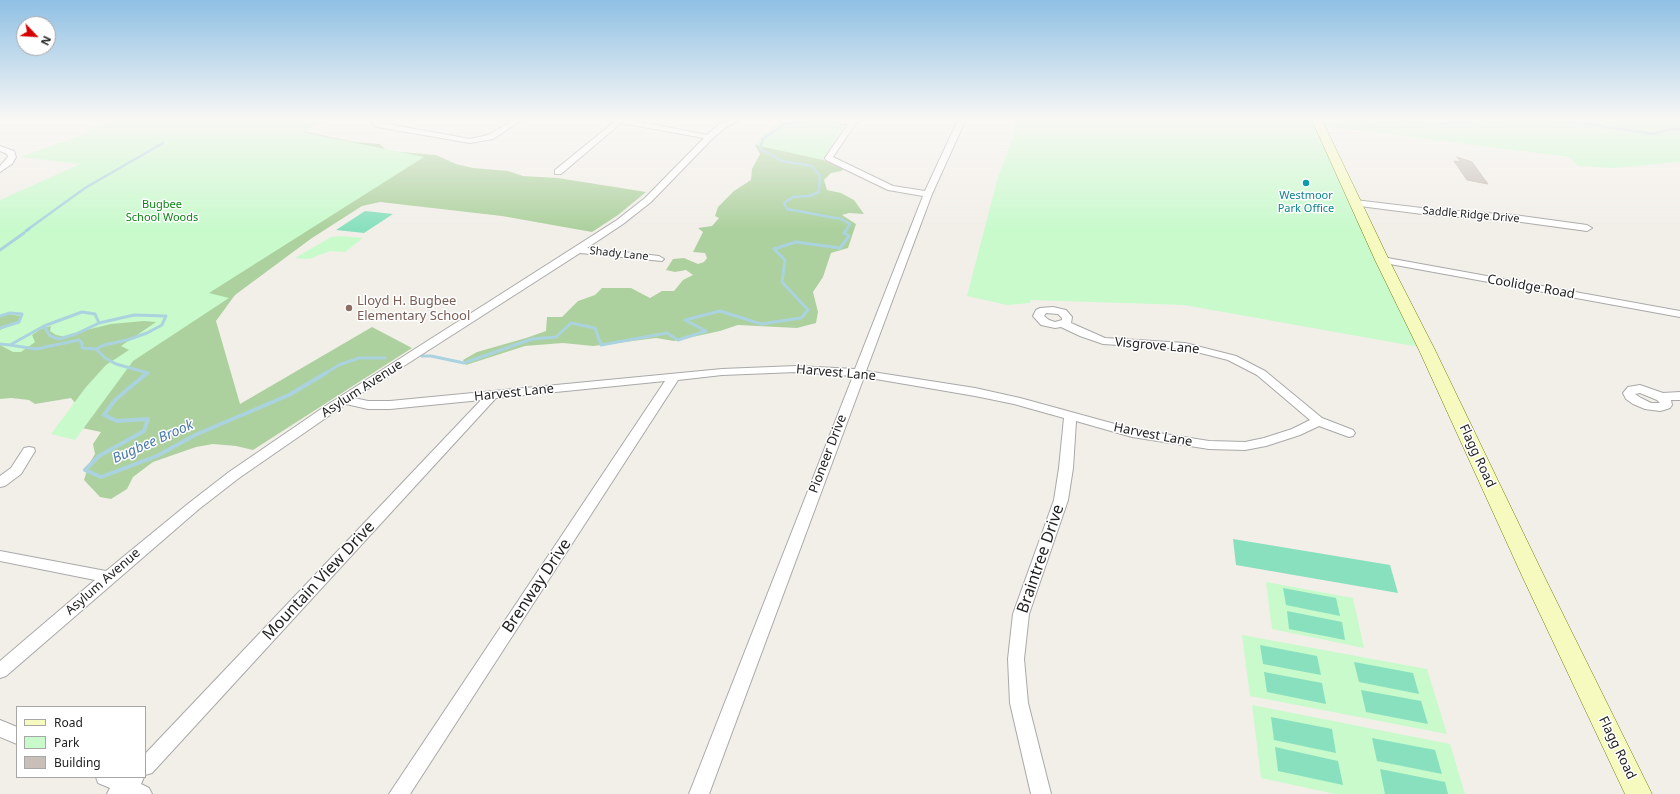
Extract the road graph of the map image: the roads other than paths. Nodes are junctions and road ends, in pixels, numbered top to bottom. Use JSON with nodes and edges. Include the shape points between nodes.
{"nodes":[{"id":1,"x":12,"y":155,"type":"edge"},
{"id":2,"x":578,"y":155,"type":"edge"},
{"id":3,"x":692,"y":155,"type":"edge"},
{"id":4,"x":831,"y":155,"type":"edge"},
{"id":5,"x":946,"y":155,"type":"edge"},
{"id":6,"x":1333,"y":155,"type":"edge"},
{"id":7,"x":0,"y":170,"type":"edge"},
{"id":8,"x":558,"y":172,"type":"dead end"},
{"id":9,"x":928,"y":194,"type":"junction"},
{"id":10,"x":1355,"y":203,"type":"junction"},
{"id":11,"x":1587,"y":228,"type":"dead end"},
{"id":12,"x":578,"y":250,"type":"junction"},
{"id":13,"x":659,"y":258,"type":"dead end"},
{"id":14,"x":1382,"y":260,"type":"junction"},
{"id":15,"x":1680,"y":314,"type":"edge"},
{"id":16,"x":1064,"y":324,"type":"dead end"},
{"id":17,"x":859,"y":373,"type":"junction"},
{"id":18,"x":674,"y":377,"type":"junction"},
{"id":19,"x":492,"y":394,"type":"junction"},
{"id":20,"x":1680,"y":396,"type":"edge"},
{"id":21,"x":1661,"y":397,"type":"dead end"},
{"id":22,"x":344,"y":400,"type":"junction"},
{"id":23,"x":1070,"y":417,"type":"junction"},
{"id":24,"x":1318,"y":421,"type":"junction"},
{"id":25,"x":1349,"y":433,"type":"dead end"},
{"id":26,"x":29,"y":451,"type":"dead end"},
{"id":27,"x":0,"y":483,"type":"edge"},
{"id":28,"x":0,"y":556,"type":"edge"},
{"id":29,"x":109,"y":577,"type":"junction"},
{"id":30,"x":0,"y":671,"type":"edge"},
{"id":31,"x":0,"y":728,"type":"edge"},
{"id":32,"x":16,"y":736,"type":"edge"},
{"id":33,"x":146,"y":766,"type":"edge"},
{"id":34,"x":107,"y":778,"type":"edge"},
{"id":35,"x":130,"y":788,"type":"edge"},
{"id":36,"x":399,"y":794,"type":"edge"},
{"id":37,"x":699,"y":794,"type":"edge"},
{"id":38,"x":1041,"y":794,"type":"edge"},
{"id":39,"x":1639,"y":794,"type":"edge"}],
"edges":[{"from":1,"to":7,"type":"street","via":[[9,162]]},
{"from":2,"to":8,"type":"street"},
{"from":3,"to":12,"type":"street","name":"Asylum Avenue","via":[[648,200]]},
{"from":4,"to":9,"type":"street","via":[[829,158],[891,188]]},
{"from":5,"to":9,"type":"street","name":"Pioneer Drive"},
{"from":6,"to":10,"type":"street","name":"Flagg Road"},
{"from":9,"to":17,"type":"street","name":"Pioneer Drive"},
{"from":10,"to":11,"type":"street","name":"Saddle Ridge Drive","via":[[1437,213],[1514,218]]},
{"from":10,"to":14,"type":"street","name":"Flagg Road"},
{"from":12,"to":13,"type":"street","name":"Shady Lane"},
{"from":12,"to":22,"type":"street","name":"Asylum Avenue"},
{"from":14,"to":15,"type":"street","name":"Coolidge Road"},
{"from":14,"to":39,"type":"street","name":"Flagg Road"},
{"from":16,"to":24,"type":"street","name":"Visgrove Lane","via":[[1103,341],[1185,346],[1232,358],[1261,372]]},
{"from":17,"to":18,"type":"street","name":"Harvest Lane","via":[[782,369]]},
{"from":17,"to":23,"type":"street","name":"Harvest Lane","via":[[975,392]]},
{"from":17,"to":37,"type":"street","name":"Pioneer Drive"},
{"from":18,"to":19,"type":"street","name":"Harvest Lane"},
{"from":18,"to":36,"type":"street","name":"Brenway Drive"},
{"from":19,"to":22,"type":"street","name":"Harvest Lane","via":[[376,405]]},
{"from":19,"to":33,"type":"street","name":"Mountain View Drive"},
{"from":20,"to":21,"type":"street"},
{"from":22,"to":29,"type":"street","name":"Asylum Avenue","via":[[234,475]]},
{"from":23,"to":24,"type":"street","name":"Harvest Lane","via":[[1163,439],[1234,446],[1266,442]]},
{"from":23,"to":38,"type":"street","name":"Braintree Drive","via":[[1061,500],[1021,614],[1016,659],[1019,703]]},
{"from":24,"to":25,"type":"street","name":"Visgrove Lane"},
{"from":26,"to":27,"type":"street","via":[[16,471]]},
{"from":28,"to":29,"type":"street"},
{"from":29,"to":30,"type":"street","name":"Asylum Avenue"},
{"from":31,"to":32,"type":"street"},
{"from":34,"to":35,"type":"street"}]}
